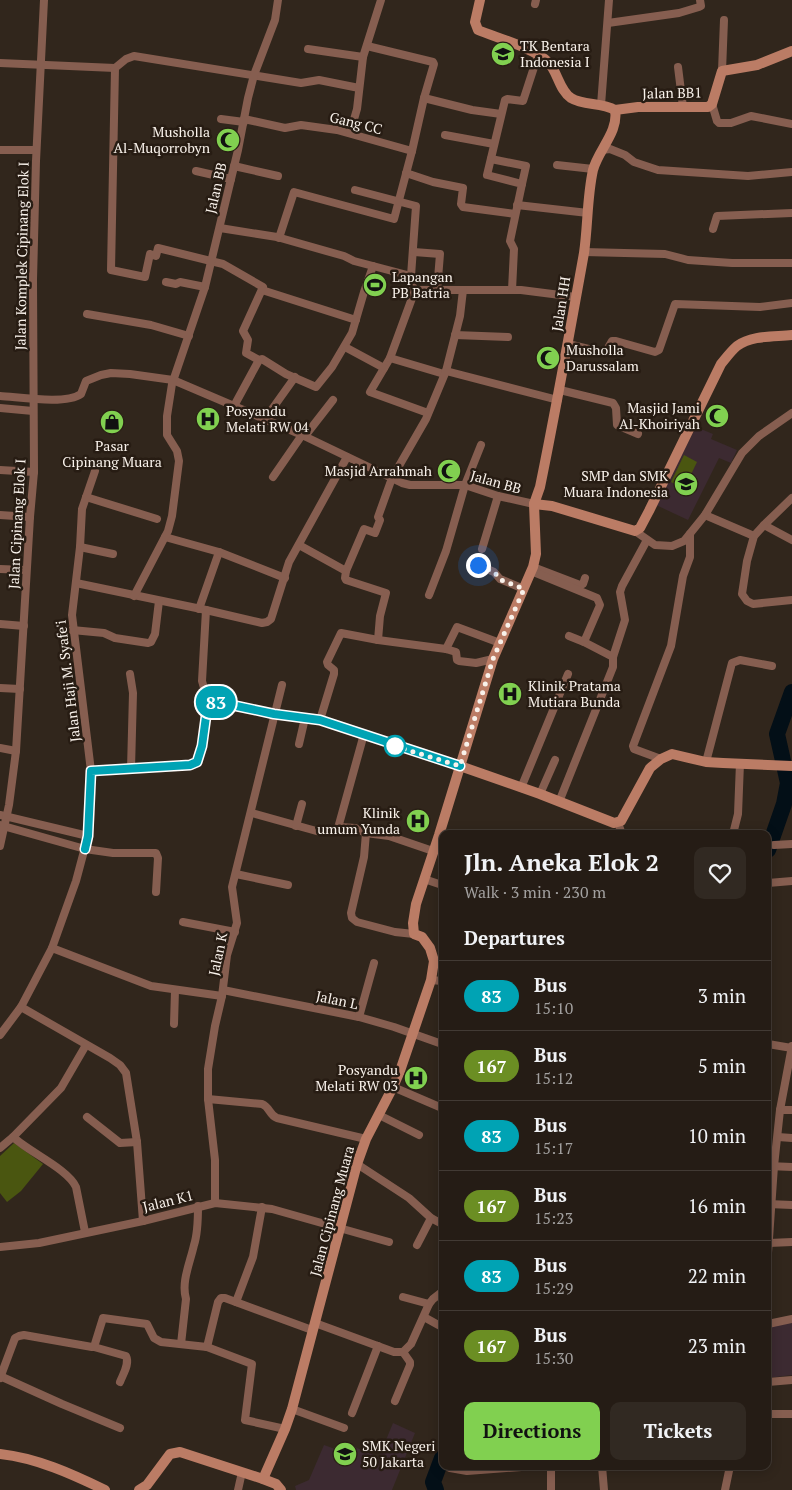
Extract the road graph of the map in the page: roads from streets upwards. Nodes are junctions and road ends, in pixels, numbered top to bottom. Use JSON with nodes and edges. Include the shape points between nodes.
{"nodes":[{"id":1,"x":44,"y":0,"type":"edge"},
{"id":2,"x":278,"y":0,"type":"edge"},
{"id":3,"x":380,"y":0,"type":"edge"},
{"id":4,"x":480,"y":0,"type":"edge"},
{"id":5,"x":609,"y":0,"type":"edge"},
{"id":6,"x":700,"y":0,"type":"edge"},
{"id":7,"x":724,"y":20,"type":"dead end"},
{"id":8,"x":608,"y":23,"type":"junction"},
{"id":9,"x":367,"y":46,"type":"junction"},
{"id":10,"x":308,"y":49,"type":"dead end"},
{"id":11,"x":792,"y":51,"type":"edge"},
{"id":12,"x":538,"y":55,"type":"junction"},
{"id":13,"x":363,"y":57,"type":"junction"},
{"id":14,"x":0,"y":63,"type":"edge"},
{"id":15,"x":40,"y":65,"type":"junction"},
{"id":16,"x":678,"y":67,"type":"dead end"},
{"id":17,"x":115,"y":68,"type":"junction"},
{"id":18,"x":722,"y":71,"type":"junction"},
{"id":19,"x":254,"y":75,"type":"junction"},
{"id":20,"x":359,"y":88,"type":"junction"},
{"id":21,"x":424,"y":98,"type":"junction"},
{"id":22,"x":712,"y":104,"type":"junction"},
{"id":23,"x":601,"y":105,"type":"junction"},
{"id":24,"x":683,"y":106,"type":"junction"},
{"id":25,"x":615,"y":110,"type":"junction"},
{"id":26,"x":501,"y":114,"type":"junction"},
{"id":27,"x":221,"y":119,"type":"dead end"},
{"id":28,"x":244,"y":120,"type":"junction"},
{"id":29,"x":792,"y":124,"type":"edge"},
{"id":30,"x":350,"y":133,"type":"junction"},
{"id":31,"x":445,"y":136,"type":"dead end"},
{"id":32,"x":494,"y":144,"type":"junction"},
{"id":33,"x":0,"y":150,"type":"edge"},
{"id":34,"x":36,"y":150,"type":"junction"},
{"id":35,"x":602,"y":150,"type":"junction"},
{"id":36,"x":412,"y":151,"type":"junction"},
{"id":37,"x":491,"y":159,"type":"junction"},
{"id":38,"x":557,"y":165,"type":"dead end"},
{"id":39,"x":234,"y":166,"type":"junction"},
{"id":40,"x":594,"y":169,"type":"junction"},
{"id":41,"x":196,"y":171,"type":"dead end"},
{"id":42,"x":792,"y":172,"type":"edge"},
{"id":43,"x":406,"y":173,"type":"junction"},
{"id":44,"x":278,"y":176,"type":"dead end"},
{"id":45,"x":231,"y":179,"type":"junction"},
{"id":46,"x":522,"y":184,"type":"junction"},
{"id":47,"x":355,"y":190,"type":"dead end"},
{"id":48,"x":399,"y":200,"type":"junction"},
{"id":49,"x":517,"y":205,"type":"junction"},
{"id":50,"x":588,"y":213,"type":"junction"},
{"id":51,"x":792,"y":213,"type":"edge"},
{"id":52,"x":515,"y":214,"type":"junction"},
{"id":53,"x":220,"y":228,"type":"junction"},
{"id":54,"x":713,"y":229,"type":"dead end"},
{"id":55,"x":279,"y":238,"type":"junction"},
{"id":56,"x":414,"y":252,"type":"junction"},
{"id":57,"x":584,"y":252,"type":"junction"},
{"id":58,"x":211,"y":261,"type":"junction"},
{"id":59,"x":792,"y":263,"type":"edge"},
{"id":60,"x":373,"y":266,"type":"junction"},
{"id":61,"x":411,"y":276,"type":"junction"},
{"id":62,"x":166,"y":282,"type":"dead end"},
{"id":63,"x":205,"y":287,"type":"junction"},
{"id":64,"x":262,"y":290,"type":"junction"},
{"id":65,"x":415,"y":290,"type":"junction"},
{"id":66,"x":463,"y":290,"type":"junction"},
{"id":67,"x":512,"y":290,"type":"junction"},
{"id":68,"x":437,"y":291,"type":"junction"},
{"id":69,"x":576,"y":297,"type":"junction"},
{"id":70,"x":792,"y":303,"type":"edge"},
{"id":71,"x":87,"y":314,"type":"dead end"},
{"id":72,"x":356,"y":320,"type":"junction"},
{"id":73,"x":455,"y":335,"type":"junction"},
{"id":74,"x":792,"y":335,"type":"edge"},
{"id":75,"x":189,"y":336,"type":"junction"},
{"id":76,"x":508,"y":337,"type":"dead end"},
{"id":77,"x":568,"y":344,"type":"junction"},
{"id":78,"x":345,"y":347,"type":"junction"},
{"id":79,"x":390,"y":358,"type":"junction"},
{"id":80,"x":259,"y":360,"type":"junction"},
{"id":81,"x":384,"y":368,"type":"junction"},
{"id":82,"x":445,"y":373,"type":"junction"},
{"id":83,"x":295,"y":378,"type":"junction"},
{"id":84,"x":173,"y":380,"type":"junction"},
{"id":85,"x":560,"y":390,"type":"junction"},
{"id":86,"x":0,"y":396,"type":"edge"},
{"id":87,"x":33,"y":399,"type":"junction"},
{"id":88,"x":333,"y":400,"type":"dead end"},
{"id":89,"x":558,"y":400,"type":"junction"},
{"id":90,"x":234,"y":406,"type":"junction"},
{"id":91,"x":0,"y":408,"type":"edge"},
{"id":92,"x":33,"y":411,"type":"junction"},
{"id":93,"x":428,"y":413,"type":"junction"},
{"id":94,"x":792,"y":413,"type":"edge"},
{"id":95,"x":265,"y":419,"type":"junction"},
{"id":96,"x":638,"y":434,"type":"dead end"},
{"id":97,"x":304,"y":436,"type":"junction"},
{"id":98,"x":481,"y":445,"type":"dead end"},
{"id":99,"x":347,"y":457,"type":"junction"},
{"id":100,"x":0,"y":470,"type":"edge"},
{"id":101,"x":96,"y":471,"type":"dead end"},
{"id":102,"x":34,"y":472,"type":"junction"},
{"id":103,"x":273,"y":476,"type":"dead end"},
{"id":104,"x":392,"y":478,"type":"junction"},
{"id":105,"x":465,"y":485,"type":"junction"},
{"id":106,"x":498,"y":496,"type":"junction"},
{"id":107,"x":86,"y":497,"type":"junction"},
{"id":108,"x":792,"y":498,"type":"edge"},
{"id":109,"x":534,"y":504,"type":"junction"},
{"id":110,"x":0,"y":515,"type":"edge"},
{"id":111,"x":705,"y":515,"type":"junction"},
{"id":112,"x":30,"y":517,"type":"junction"},
{"id":113,"x":157,"y":520,"type":"dead end"},
{"id":114,"x":764,"y":525,"type":"junction"},
{"id":115,"x":635,"y":531,"type":"junction"},
{"id":116,"x":690,"y":534,"type":"junction"},
{"id":117,"x":754,"y":536,"type":"junction"},
{"id":118,"x":164,"y":537,"type":"junction"},
{"id":119,"x":647,"y":540,"type":"junction"},
{"id":120,"x":792,"y":540,"type":"edge"},
{"id":121,"x":298,"y":545,"type":"junction"},
{"id":122,"x":80,"y":547,"type":"junction"},
{"id":123,"x":482,"y":549,"type":"dead end"},
{"id":124,"x":219,"y":552,"type":"junction"},
{"id":125,"x":113,"y":554,"type":"dead end"},
{"id":126,"x":478,"y":565,"type":"dead end"},
{"id":127,"x":0,"y":569,"type":"edge"},
{"id":128,"x":532,"y":569,"type":"junction"},
{"id":129,"x":26,"y":570,"type":"junction"},
{"id":130,"x":346,"y":571,"type":"junction"},
{"id":131,"x":285,"y":578,"type":"junction"},
{"id":132,"x":585,"y":578,"type":"dead end"},
{"id":133,"x":76,"y":583,"type":"junction"},
{"id":134,"x":524,"y":589,"type":"junction"},
{"id":135,"x":429,"y":595,"type":"dead end"},
{"id":136,"x":134,"y":596,"type":"junction"},
{"id":137,"x":792,"y":600,"type":"edge"},
{"id":138,"x":159,"y":601,"type":"junction"},
{"id":139,"x":202,"y":609,"type":"junction"},
{"id":140,"x":0,"y":624,"type":"edge"},
{"id":141,"x":24,"y":626,"type":"junction"},
{"id":142,"x":72,"y":630,"type":"junction"},
{"id":143,"x":569,"y":636,"type":"dead end"},
{"id":144,"x":378,"y":640,"type":"junction"},
{"id":145,"x":584,"y":642,"type":"junction"},
{"id":146,"x":500,"y":643,"type":"junction"},
{"id":147,"x":446,"y":649,"type":"junction"},
{"id":148,"x":613,"y":657,"type":"junction"},
{"id":149,"x":493,"y":659,"type":"junction"},
{"id":150,"x":772,"y":666,"type":"dead end"},
{"id":151,"x":130,"y":674,"type":"dead end"},
{"id":152,"x":568,"y":674,"type":"dead end"},
{"id":153,"x":282,"y":685,"type":"dead end"},
{"id":154,"x":0,"y":688,"type":"edge"},
{"id":155,"x":20,"y":689,"type":"junction"},
{"id":156,"x":208,"y":702,"type":"junction"},
{"id":157,"x":274,"y":714,"type":"junction"},
{"id":158,"x":305,"y":718,"type":"junction"},
{"id":159,"x":320,"y":720,"type":"junction"},
{"id":160,"x":364,"y":734,"type":"junction"},
{"id":161,"x":299,"y":744,"type":"dead end"},
{"id":162,"x":0,"y":748,"type":"edge"},
{"id":163,"x":16,"y":751,"type":"junction"},
{"id":164,"x":660,"y":759,"type":"junction"},
{"id":165,"x":555,"y":760,"type":"dead end"},
{"id":166,"x":706,"y":762,"type":"junction"},
{"id":167,"x":740,"y":763,"type":"junction"},
{"id":168,"x":460,"y":766,"type":"junction"},
{"id":169,"x":792,"y":766,"type":"edge"},
{"id":170,"x":131,"y":769,"type":"junction"},
{"id":171,"x":91,"y":771,"type":"junction"},
{"id":172,"x":521,"y":788,"type":"junction"},
{"id":173,"x":540,"y":794,"type":"junction"},
{"id":174,"x":559,"y":802,"type":"junction"},
{"id":175,"x":302,"y":804,"type":"dead end"},
{"id":176,"x":252,"y":813,"type":"junction"},
{"id":177,"x":3,"y":816,"type":"edge"},
{"id":178,"x":618,"y":823,"type":"junction"},
{"id":179,"x":2,"y":826,"type":"edge"},
{"id":180,"x":296,"y":826,"type":"junction"},
{"id":181,"x":338,"y":828,"type":"junction"},
{"id":182,"x":443,"y":830,"type":"edge"},
{"id":183,"x":621,"y":830,"type":"edge"},
{"id":184,"x":734,"y":830,"type":"edge"},
{"id":185,"x":366,"y":833,"type":"junction"},
{"id":186,"x":88,"y":836,"type":"junction"},
{"id":187,"x":439,"y":840,"type":"edge"},
{"id":188,"x":792,"y":844,"type":"edge"},
{"id":189,"x":774,"y":845,"type":"dead end"},
{"id":190,"x":0,"y":846,"type":"edge"},
{"id":191,"x":85,"y":849,"type":"junction"},
{"id":192,"x":433,"y":851,"type":"junction"},
{"id":193,"x":236,"y":874,"type":"junction"},
{"id":194,"x":424,"y":879,"type":"junction"},
{"id":195,"x":792,"y":881,"type":"edge"},
{"id":196,"x":771,"y":883,"type":"edge"},
{"id":197,"x":439,"y":884,"type":"edge"},
{"id":198,"x":288,"y":885,"type":"dead end"},
{"id":199,"x":156,"y":892,"type":"dead end"},
{"id":200,"x":183,"y":922,"type":"dead end"},
{"id":201,"x":235,"y":932,"type":"junction"},
{"id":202,"x":414,"y":934,"type":"junction"},
{"id":203,"x":52,"y":948,"type":"junction"},
{"id":204,"x":374,"y":963,"type":"dead end"},
{"id":205,"x":431,"y":980,"type":"junction"},
{"id":206,"x":439,"y":981,"type":"edge"},
{"id":207,"x":175,"y":990,"type":"junction"},
{"id":208,"x":223,"y":993,"type":"junction"},
{"id":209,"x":21,"y":1007,"type":"junction"},
{"id":210,"x":359,"y":1018,"type":"junction"},
{"id":211,"x":174,"y":1024,"type":"dead end"},
{"id":212,"x":413,"y":1034,"type":"junction"},
{"id":213,"x":0,"y":1035,"type":"edge"},
{"id":214,"x":439,"y":1043,"type":"edge"},
{"id":215,"x":771,"y":1044,"type":"edge"},
{"id":216,"x":86,"y":1046,"type":"junction"},
{"id":217,"x":792,"y":1047,"type":"edge"},
{"id":218,"x":393,"y":1087,"type":"junction"},
{"id":219,"x":208,"y":1099,"type":"junction"},
{"id":220,"x":439,"y":1107,"type":"edge"},
{"id":221,"x":780,"y":1110,"type":"junction"},
{"id":222,"x":792,"y":1110,"type":"edge"},
{"id":223,"x":379,"y":1115,"type":"junction"},
{"id":224,"x":87,"y":1117,"type":"dead end"},
{"id":225,"x":419,"y":1135,"type":"dead end"},
{"id":226,"x":13,"y":1137,"type":"junction"},
{"id":227,"x":778,"y":1137,"type":"junction"},
{"id":228,"x":792,"y":1138,"type":"edge"},
{"id":229,"x":366,"y":1139,"type":"junction"},
{"id":230,"x":137,"y":1142,"type":"junction"},
{"id":231,"x":0,"y":1148,"type":"edge"},
{"id":232,"x":357,"y":1164,"type":"junction"},
{"id":233,"x":771,"y":1166,"type":"edge"},
{"id":234,"x":792,"y":1167,"type":"edge"},
{"id":235,"x":216,"y":1203,"type":"junction"},
{"id":236,"x":771,"y":1204,"type":"edge"},
{"id":237,"x":792,"y":1205,"type":"edge"},
{"id":238,"x":198,"y":1206,"type":"junction"},
{"id":239,"x":262,"y":1207,"type":"junction"},
{"id":240,"x":431,"y":1218,"type":"junction"},
{"id":241,"x":144,"y":1221,"type":"junction"},
{"id":242,"x":439,"y":1222,"type":"edge"},
{"id":243,"x":341,"y":1228,"type":"junction"},
{"id":244,"x":85,"y":1232,"type":"junction"},
{"id":245,"x":389,"y":1242,"type":"dead end"},
{"id":246,"x":792,"y":1242,"type":"edge"},
{"id":247,"x":771,"y":1243,"type":"edge"},
{"id":248,"x":417,"y":1245,"type":"dead end"},
{"id":249,"x":0,"y":1247,"type":"edge"},
{"id":250,"x":439,"y":1294,"type":"edge"},
{"id":251,"x":403,"y":1297,"type":"dead end"},
{"id":252,"x":236,"y":1302,"type":"junction"},
{"id":253,"x":429,"y":1304,"type":"junction"},
{"id":254,"x":424,"y":1318,"type":"junction"},
{"id":255,"x":792,"y":1319,"type":"edge"},
{"id":256,"x":771,"y":1323,"type":"edge"},
{"id":257,"x":314,"y":1326,"type":"junction"},
{"id":258,"x":439,"y":1326,"type":"edge"},
{"id":259,"x":180,"y":1344,"type":"junction"},
{"id":260,"x":90,"y":1346,"type":"junction"},
{"id":261,"x":378,"y":1346,"type":"junction"},
{"id":262,"x":207,"y":1347,"type":"junction"},
{"id":263,"x":403,"y":1352,"type":"junction"},
{"id":264,"x":0,"y":1377,"type":"edge"},
{"id":265,"x":792,"y":1380,"type":"edge"},
{"id":266,"x":120,"y":1382,"type":"dead end"},
{"id":267,"x":771,"y":1382,"type":"edge"},
{"id":268,"x":395,"y":1401,"type":"dead end"},
{"id":269,"x":292,"y":1409,"type":"junction"},
{"id":270,"x":352,"y":1414,"type":"dead end"},
{"id":271,"x":771,"y":1414,"type":"edge"},
{"id":272,"x":792,"y":1414,"type":"edge"},
{"id":273,"x":120,"y":1428,"type":"dead end"},
{"id":274,"x":344,"y":1428,"type":"dead end"},
{"id":275,"x":285,"y":1429,"type":"junction"},
{"id":276,"x":0,"y":1454,"type":"edge"},
{"id":277,"x":461,"y":1470,"type":"edge"},
{"id":278,"x":481,"y":1470,"type":"edge"},
{"id":279,"x":552,"y":1470,"type":"edge"},
{"id":280,"x":602,"y":1470,"type":"edge"},
{"id":281,"x":729,"y":1470,"type":"edge"},
{"id":282,"x":242,"y":1472,"type":"junction"},
{"id":283,"x":263,"y":1479,"type":"junction"},
{"id":284,"x":105,"y":1490,"type":"edge"},
{"id":285,"x":139,"y":1490,"type":"edge"},
{"id":286,"x":238,"y":1490,"type":"edge"},
{"id":287,"x":281,"y":1490,"type":"edge"},
{"id":288,"x":551,"y":1490,"type":"edge"},
{"id":289,"x":604,"y":1490,"type":"edge"},
{"id":290,"x":725,"y":1490,"type":"edge"}],
"edges":[{"from":1,"to":15,"type":"street"},
{"from":2,"to":19,"type":"street","name":"Jalan BB","via":[[275,20]]},
{"from":3,"to":9,"type":"street"},
{"from":4,"to":12,"type":"street","via":[[475,22],[478,30]]},
{"from":5,"to":8,"type":"street"},
{"from":6,"to":8,"type":"street","via":[[701,6],[679,13]]},
{"from":7,"to":18,"type":"street"},
{"from":8,"to":23,"type":"street"},
{"from":9,"to":13,"type":"street"},
{"from":9,"to":21,"type":"street","via":[[433,62]]},
{"from":10,"to":13,"type":"street"},
{"from":11,"to":18,"type":"street","via":[[757,65]]},
{"from":12,"to":23,"type":"street","via":[[551,65],[572,99]]},
{"from":12,"to":26,"type":"street","via":[[522,101],[506,99]]},
{"from":13,"to":20,"type":"street"},
{"from":14,"to":15,"type":"street"},
{"from":15,"to":17,"type":"street"},
{"from":15,"to":34,"type":"street"},
{"from":16,"to":24,"type":"street"},
{"from":17,"to":19,"type":"street","via":[[134,56]]},
{"from":17,"to":58,"type":"street","via":[[111,270],[145,277],[150,254],[156,256],[158,248]]},
{"from":18,"to":22,"type":"street","name":"Jalan BB1"},
{"from":19,"to":20,"type":"street","via":[[301,83],[320,80]]},
{"from":19,"to":28,"type":"street","name":"Jalan BB"},
{"from":20,"to":30,"type":"street"},
{"from":21,"to":26,"type":"street"},
{"from":21,"to":36,"type":"street"},
{"from":22,"to":24,"type":"street","name":"Jalan BB1","via":[[708,107]]},
{"from":22,"to":29,"type":"street","via":[[718,122],[751,116]]},
{"from":23,"to":25,"type":"street"},
{"from":24,"to":25,"type":"street","name":"Jalan BB1"},
{"from":25,"to":35,"type":"street","name":"Jalan HH","via":[[614,126]]},
{"from":26,"to":32,"type":"street"},
{"from":27,"to":28,"type":"street","name":"Gang CC"},
{"from":28,"to":30,"type":"street","name":"Gang CC","via":[[285,128],[301,126]]},
{"from":28,"to":39,"type":"street","name":"Jalan BB"},
{"from":30,"to":36,"type":"street","name":"Gang CC"},
{"from":31,"to":32,"type":"street"},
{"from":32,"to":37,"type":"street"},
{"from":33,"to":34,"type":"street","name":"Jalan Komplek Cipinang Elok I"},
{"from":34,"to":87,"type":"street","name":"Jalan Komplek Cipinang Elok I"},
{"from":35,"to":40,"type":"street","name":"Jalan HH"},
{"from":35,"to":42,"type":"street","via":[[625,154],[634,162],[658,170],[748,176]]},
{"from":36,"to":43,"type":"street"},
{"from":37,"to":46,"type":"street","via":[[487,176]]},
{"from":37,"to":46,"type":"street","via":[[526,166]]},
{"from":38,"to":40,"type":"street"},
{"from":39,"to":44,"type":"street"},
{"from":39,"to":45,"type":"street","name":"Jalan BB"},
{"from":40,"to":50,"type":"street","name":"Jalan HH"},
{"from":41,"to":45,"type":"street"},
{"from":43,"to":48,"type":"street"},
{"from":43,"to":52,"type":"street","via":[[463,188],[463,207]]},
{"from":45,"to":53,"type":"street","name":"Jalan BB"},
{"from":46,"to":49,"type":"street"},
{"from":47,"to":48,"type":"street"},
{"from":48,"to":55,"type":"street","via":[[394,219],[294,192]]},
{"from":48,"to":56,"type":"street","via":[[417,208]]},
{"from":49,"to":50,"type":"street"},
{"from":49,"to":52,"type":"street"},
{"from":50,"to":57,"type":"street","name":"Jalan HH"},
{"from":51,"to":54,"type":"street","via":[[716,216]]},
{"from":52,"to":67,"type":"street","via":[[510,242],[514,249]]},
{"from":53,"to":55,"type":"street"},
{"from":53,"to":58,"type":"street","name":"Jalan BB"},
{"from":55,"to":60,"type":"street"},
{"from":56,"to":61,"type":"street"},
{"from":56,"to":68,"type":"street","via":[[440,254]]},
{"from":57,"to":59,"type":"street","via":[[665,254],[688,260],[732,264]]},
{"from":57,"to":69,"type":"street","name":"Jalan HH"},
{"from":58,"to":63,"type":"street","name":"Jalan BB"},
{"from":58,"to":64,"type":"street","via":[[239,272],[263,287]]},
{"from":60,"to":61,"type":"street"},
{"from":60,"to":72,"type":"street"},
{"from":61,"to":65,"type":"street"},
{"from":62,"to":63,"type":"street"},
{"from":63,"to":75,"type":"street","name":"Jalan BB"},
{"from":64,"to":72,"type":"street"},
{"from":64,"to":80,"type":"street","via":[[243,333],[248,340],[246,353]]},
{"from":65,"to":68,"type":"street"},
{"from":65,"to":79,"type":"street"},
{"from":66,"to":67,"type":"street"},
{"from":66,"to":68,"type":"street"},
{"from":66,"to":73,"type":"street"},
{"from":67,"to":69,"type":"street"},
{"from":69,"to":77,"type":"street","name":"Jalan HH"},
{"from":70,"to":77,"type":"street","via":[[760,307],[675,304],[659,350],[655,352],[616,341],[612,341],[605,353]]},
{"from":71,"to":75,"type":"street"},
{"from":72,"to":78,"type":"street"},
{"from":73,"to":76,"type":"street"},
{"from":73,"to":82,"type":"street"},
{"from":74,"to":115,"type":"street","via":[[745,342],[721,364],[649,511]]},
{"from":75,"to":84,"type":"street","name":"Jalan BB"},
{"from":77,"to":85,"type":"street","name":"Jalan HH"},
{"from":78,"to":81,"type":"street"},
{"from":78,"to":83,"type":"street","via":[[317,386]]},
{"from":79,"to":81,"type":"street"},
{"from":79,"to":82,"type":"street"},
{"from":80,"to":83,"type":"street"},
{"from":80,"to":90,"type":"street"},
{"from":81,"to":93,"type":"street","via":[[370,392]]},
{"from":82,"to":89,"type":"street"},
{"from":82,"to":93,"type":"street"},
{"from":83,"to":95,"type":"street"},
{"from":84,"to":87,"type":"street","name":"Jalan BB","via":[[106,374],[86,381],[78,396]]},
{"from":84,"to":90,"type":"street","name":"Jalan BB"},
{"from":84,"to":118,"type":"street","via":[[167,435],[179,461],[172,516]]},
{"from":85,"to":89,"type":"street","name":"Jalan HH"},
{"from":85,"to":96,"type":"street","via":[[613,403],[617,425]]},
{"from":86,"to":87,"type":"street"},
{"from":87,"to":92,"type":"street","name":"Jalan Cipinang Elok I"},
{"from":88,"to":97,"type":"street"},
{"from":89,"to":109,"type":"street","name":"Jalan HH"},
{"from":90,"to":95,"type":"street","name":"Jalan BB"},
{"from":91,"to":92,"type":"street"},
{"from":92,"to":102,"type":"street","name":"Jalan Cipinang Elok I"},
{"from":93,"to":104,"type":"street"},
{"from":94,"to":111,"type":"street","via":[[759,436],[742,453]]},
{"from":95,"to":97,"type":"street","name":"Jalan BB"},
{"from":97,"to":99,"type":"street","name":"Jalan BB"},
{"from":97,"to":103,"type":"street"},
{"from":98,"to":105,"type":"street"},
{"from":99,"to":104,"type":"street","name":"Jalan BB"},
{"from":99,"to":121,"type":"street"},
{"from":100,"to":102,"type":"street"},
{"from":101,"to":107,"type":"street","name":"Jalan Haji M. Syafe'i"},
{"from":102,"to":112,"type":"street","name":"Jalan Cipinang Elok I"},
{"from":104,"to":105,"type":"street","name":"Jalan BB","via":[[410,485]]},
{"from":104,"to":130,"type":"street","via":[[375,533],[364,529]]},
{"from":105,"to":106,"type":"street","name":"Jalan BB"},
{"from":105,"to":135,"type":"street"},
{"from":106,"to":109,"type":"street","name":"Jalan BB"},
{"from":106,"to":123,"type":"street"},
{"from":107,"to":113,"type":"street"},
{"from":107,"to":122,"type":"street","name":"Jalan Haji M. Syafe'i","via":[[82,509]]},
{"from":108,"to":114,"type":"street"},
{"from":109,"to":115,"type":"street","via":[[552,506]]},
{"from":109,"to":128,"type":"street","via":[[536,554]]},
{"from":110,"to":112,"type":"street"},
{"from":111,"to":116,"type":"street"},
{"from":111,"to":117,"type":"street"},
{"from":112,"to":129,"type":"street","name":"Jalan Cipinang Elok I"},
{"from":114,"to":117,"type":"street"},
{"from":114,"to":120,"type":"street"},
{"from":115,"to":119,"type":"street"},
{"from":116,"to":119,"type":"street","via":[[672,546]]},
{"from":116,"to":164,"type":"street","via":[[690,557],[683,576],[671,646],[633,746]]},
{"from":117,"to":137,"type":"street","via":[[742,589],[744,598],[752,604]]},
{"from":118,"to":124,"type":"street"},
{"from":118,"to":136,"type":"street"},
{"from":119,"to":148,"type":"street","via":[[622,586],[626,620]]},
{"from":121,"to":130,"type":"street"},
{"from":121,"to":131,"type":"street"},
{"from":122,"to":125,"type":"street"},
{"from":122,"to":133,"type":"street","name":"Jalan Haji M. Syafe'i"},
{"from":124,"to":131,"type":"street"},
{"from":124,"to":139,"type":"street"},
{"from":126,"to":134,"type":"street","via":[[494,572],[501,580]]},
{"from":127,"to":129,"type":"street"},
{"from":128,"to":132,"type":"street","via":[[580,584]]},
{"from":128,"to":134,"type":"street"},
{"from":128,"to":145,"type":"street","via":[[597,598],[600,605]]},
{"from":129,"to":141,"type":"street","name":"Jalan Cipinang Elok I"},
{"from":130,"to":144,"type":"street","via":[[346,580],[386,593]]},
{"from":131,"to":139,"type":"street","via":[[267,622]]},
{"from":133,"to":136,"type":"street"},
{"from":133,"to":142,"type":"street","name":"Jalan Haji M. Syafe'i"},
{"from":134,"to":146,"type":"street"},
{"from":136,"to":138,"type":"street"},
{"from":138,"to":139,"type":"street"},
{"from":138,"to":142,"type":"street","via":[[155,634],[148,643],[115,638],[106,633]]},
{"from":139,"to":156,"type":"street","via":[[202,681]]},
{"from":140,"to":141,"type":"street"},
{"from":141,"to":155,"type":"street","name":"Jalan Cipinang Elok I"},
{"from":142,"to":171,"type":"street","name":"Jalan Haji M. Syafe'i"},
{"from":143,"to":145,"type":"street"},
{"from":144,"to":147,"type":"street"},
{"from":144,"to":159,"type":"street","via":[[340,634],[327,662],[334,674]]},
{"from":145,"to":148,"type":"street"},
{"from":146,"to":147,"type":"street","via":[[458,627]]},
{"from":146,"to":149,"type":"street"},
{"from":147,"to":149,"type":"street","via":[[456,652],[459,661],[476,663]]},
{"from":148,"to":174,"type":"street","via":[[613,667]]},
{"from":149,"to":168,"type":"street"},
{"from":150,"to":166,"type":"street","via":[[740,660],[732,664]]},
{"from":151,"to":170,"type":"street","via":[[133,693]]},
{"from":152,"to":172,"type":"street"},
{"from":153,"to":157,"type":"street","name":"Jalan K"},
{"from":154,"to":155,"type":"street"},
{"from":155,"to":163,"type":"street","name":"Jalan Cipinang Elok I"},
{"from":156,"to":157,"type":"street"},
{"from":156,"to":170,"type":"street","via":[[197,762]]},
{"from":157,"to":158,"type":"street"},
{"from":157,"to":176,"type":"street","name":"Jalan K"},
{"from":158,"to":159,"type":"street"},
{"from":158,"to":161,"type":"street"},
{"from":159,"to":160,"type":"street"},
{"from":160,"to":168,"type":"street"},
{"from":160,"to":181,"type":"street"},
{"from":162,"to":163,"type":"street"},
{"from":163,"to":177,"type":"street","name":"Jalan Cipinang Elok I"},
{"from":164,"to":166,"type":"street","via":[[672,754]]},
{"from":164,"to":178,"type":"street","via":[[650,768]]},
{"from":165,"to":173,"type":"street"},
{"from":166,"to":167,"type":"street"},
{"from":167,"to":169,"type":"street"},
{"from":167,"to":184,"type":"street","via":[[738,814]]},
{"from":168,"to":172,"type":"street"},
{"from":168,"to":182,"type":"street"},
{"from":170,"to":171,"type":"street"},
{"from":171,"to":186,"type":"street","name":"Jalan Haji M. Syafe'i"},
{"from":172,"to":173,"type":"street"},
{"from":173,"to":174,"type":"street"},
{"from":174,"to":178,"type":"street"},
{"from":175,"to":180,"type":"street"},
{"from":176,"to":180,"type":"street"},
{"from":176,"to":193,"type":"street","name":"Jalan K"},
{"from":177,"to":179,"type":"street","name":"Jalan Cipinang Elok I"},
{"from":177,"to":186,"type":"street"},
{"from":178,"to":183,"type":"street"},
{"from":179,"to":190,"type":"street","name":"Jalan Cipinang Elok I"},
{"from":179,"to":191,"type":"street"},
{"from":180,"to":181,"type":"street","via":[[320,832]]},
{"from":181,"to":185,"type":"street","via":[[355,828]]},
{"from":185,"to":192,"type":"street","via":[[388,836]]},
{"from":185,"to":202,"type":"street","via":[[352,918],[395,932]]},
{"from":186,"to":191,"type":"street","name":"Jalan Haji M. Syafe'i"},
{"from":187,"to":192,"type":"street"},
{"from":188,"to":189,"type":"street"},
{"from":191,"to":199,"type":"street","via":[[156,854]]},
{"from":191,"to":203,"type":"street","name":"Jalan Haji M. Syafe'i"},
{"from":192,"to":194,"type":"street"},
{"from":193,"to":198,"type":"street"},
{"from":193,"to":201,"type":"street","name":"Jalan K","via":[[232,891],[237,917]]},
{"from":194,"to":197,"type":"street"},
{"from":194,"to":202,"type":"street","via":[[416,904]]},
{"from":195,"to":196,"type":"street"},
{"from":200,"to":201,"type":"street"},
{"from":201,"to":208,"type":"street","name":"Jalan K","via":[[227,955]]},
{"from":202,"to":205,"type":"street","name":"Jalan Cipinang Muara","via":[[422,937],[430,948],[434,961]]},
{"from":203,"to":207,"type":"street","name":"Jalan L","via":[[141,983]]},
{"from":203,"to":209,"type":"street","name":"Jalan Haji M. Syafe'i"},
{"from":204,"to":210,"type":"street"},
{"from":205,"to":206,"type":"street"},
{"from":205,"to":212,"type":"street","name":"Jalan Cipinang Muara"},
{"from":207,"to":208,"type":"street","name":"Jalan L"},
{"from":207,"to":211,"type":"street"},
{"from":208,"to":210,"type":"street","name":"Jalan L"},
{"from":208,"to":219,"type":"street","name":"Jalan K","via":[[208,1069]]},
{"from":209,"to":213,"type":"street","name":"Jalan Haji M. Syafe'i"},
{"from":209,"to":216,"type":"street"},
{"from":210,"to":212,"type":"street","name":"Jalan L"},
{"from":212,"to":214,"type":"street","name":"Jalan L"},
{"from":212,"to":218,"type":"street","name":"Jalan Cipinang Muara"},
{"from":215,"to":217,"type":"street"},
{"from":216,"to":226,"type":"street","via":[[62,1088]]},
{"from":216,"to":230,"type":"street","via":[[120,1065],[126,1073]]},
{"from":217,"to":221,"type":"street"},
{"from":218,"to":220,"type":"street"},
{"from":218,"to":223,"type":"street","name":"Jalan Cipinang Muara"},
{"from":219,"to":229,"type":"street","via":[[262,1104],[277,1118]]},
{"from":219,"to":235,"type":"street","name":"Jalan K"},
{"from":221,"to":222,"type":"street"},
{"from":221,"to":227,"type":"street"},
{"from":223,"to":225,"type":"street"},
{"from":223,"to":229,"type":"street","name":"Jalan Cipinang Muara"},
{"from":224,"to":230,"type":"street","via":[[120,1143]]},
{"from":226,"to":231,"type":"street"},
{"from":226,"to":244,"type":"street","via":[[74,1182]]},
{"from":227,"to":228,"type":"street"},
{"from":227,"to":233,"type":"street"},
{"from":229,"to":232,"type":"street","name":"Jalan Cipinang Muara"},
{"from":230,"to":241,"type":"street"},
{"from":232,"to":240,"type":"street","via":[[409,1198]]},
{"from":232,"to":243,"type":"street","name":"Jalan Cipinang Muara"},
{"from":233,"to":234,"type":"street"},
{"from":235,"to":238,"type":"street","name":"Jalan K1"},
{"from":235,"to":239,"type":"street","name":"Jalan K1"},
{"from":236,"to":237,"type":"street"},
{"from":238,"to":241,"type":"street","name":"Jalan K1"},
{"from":238,"to":259,"type":"street","via":[[195,1244],[186,1272]]},
{"from":239,"to":243,"type":"street","name":"Jalan K1"},
{"from":239,"to":252,"type":"street","via":[[252,1257]]},
{"from":240,"to":242,"type":"street"},
{"from":240,"to":248,"type":"street"},
{"from":241,"to":244,"type":"street","name":"Jalan K1"},
{"from":243,"to":245,"type":"street","name":"Jalan K1"},
{"from":243,"to":257,"type":"street","name":"Jalan Cipinang Muara"},
{"from":244,"to":249,"type":"street","name":"Jalan K1","via":[[39,1243]]},
{"from":246,"to":247,"type":"street"},
{"from":250,"to":253,"type":"street"},
{"from":251,"to":253,"type":"street"},
{"from":252,"to":257,"type":"street"},
{"from":252,"to":262,"type":"street","via":[[225,1298],[218,1302]]},
{"from":253,"to":254,"type":"street"},
{"from":254,"to":258,"type":"street"},
{"from":254,"to":263,"type":"street","via":[[411,1344]]},
{"from":255,"to":256,"type":"street"},
{"from":257,"to":261,"type":"street"},
{"from":257,"to":269,"type":"street","name":"Jalan Cipinang Muara"},
{"from":259,"to":260,"type":"street","via":[[156,1340],[148,1324],[105,1317]]},
{"from":259,"to":262,"type":"street"},
{"from":260,"to":264,"type":"street","via":[[19,1336],[15,1338]]},
{"from":260,"to":266,"type":"street","via":[[126,1356],[127,1365]]},
{"from":261,"to":263,"type":"street"},
{"from":261,"to":270,"type":"street"},
{"from":262,"to":275,"type":"street","via":[[252,1364],[245,1420]]},
{"from":263,"to":268,"type":"street","via":[[410,1366]]},
{"from":264,"to":273,"type":"street"},
{"from":265,"to":267,"type":"street"},
{"from":269,"to":274,"type":"street"},
{"from":269,"to":275,"type":"street","name":"Jalan Cipinang Muara"},
{"from":271,"to":272,"type":"street"},
{"from":275,"to":283,"type":"street","name":"Jalan Cipinang Muara"},
{"from":276,"to":284,"type":"street","via":[[47,1465]]},
{"from":277,"to":278,"type":"street"},
{"from":279,"to":288,"type":"street"},
{"from":280,"to":289,"type":"street"},
{"from":281,"to":290,"type":"street"},
{"from":282,"to":283,"type":"street"},
{"from":282,"to":285,"type":"street","via":[[174,1452]]},
{"from":282,"to":286,"type":"street"},
{"from":283,"to":287,"type":"street","via":[[276,1484]]}]}
